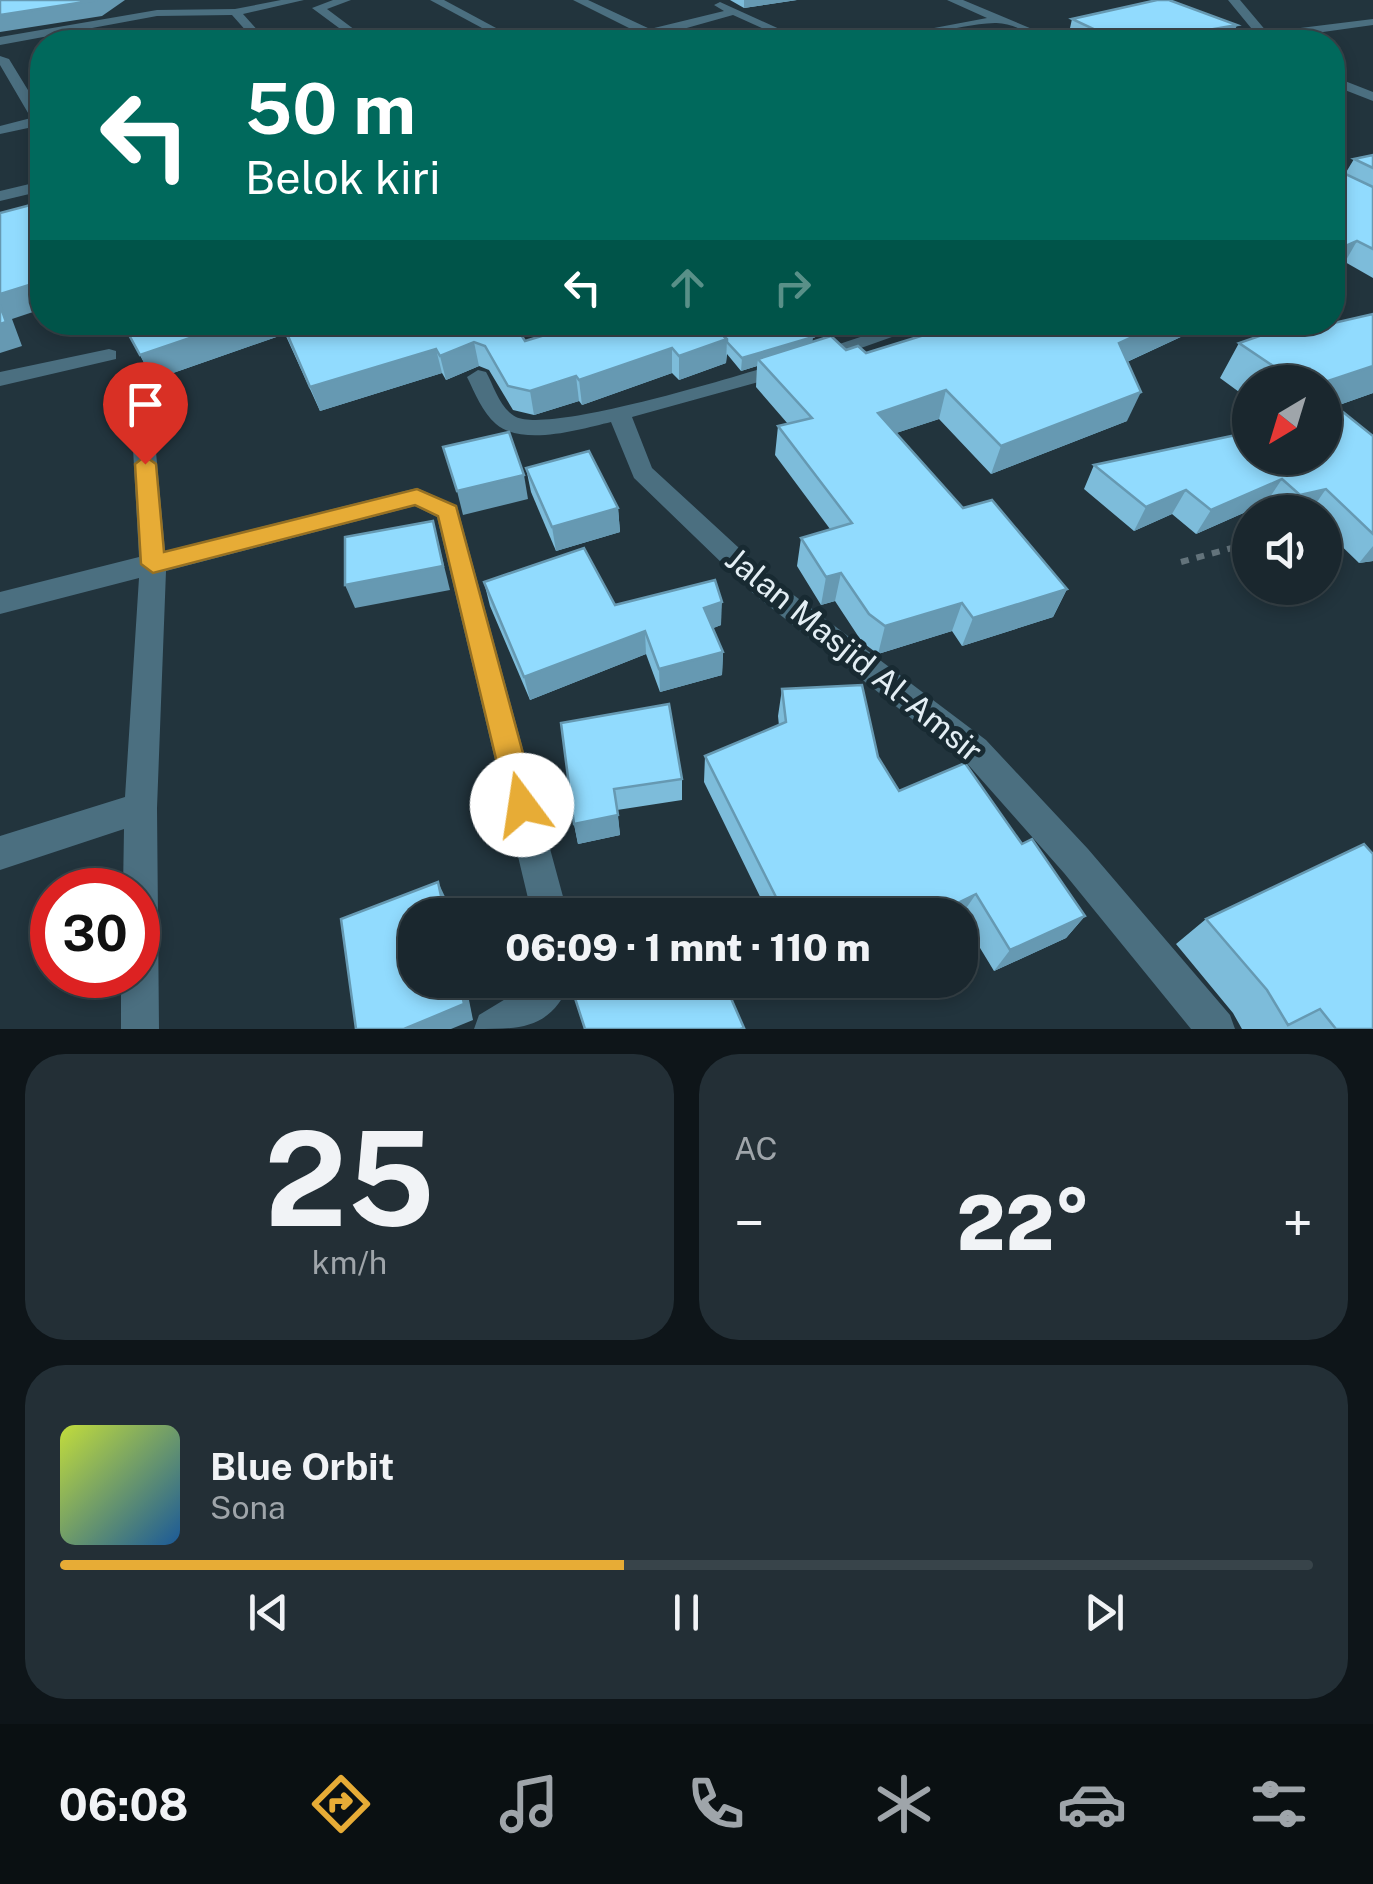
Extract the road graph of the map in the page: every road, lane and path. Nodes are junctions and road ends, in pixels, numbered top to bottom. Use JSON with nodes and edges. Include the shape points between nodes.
{"nodes":[{"id":1,"x":298,"y":0,"type":"edge"},
{"id":2,"x":345,"y":0,"type":"edge"},
{"id":3,"x":436,"y":0,"type":"edge"},
{"id":4,"x":579,"y":0,"type":"edge"},
{"id":5,"x":710,"y":0,"type":"edge"},
{"id":6,"x":953,"y":0,"type":"edge"},
{"id":7,"x":1234,"y":0,"type":"edge"},
{"id":8,"x":237,"y":6,"type":"edge"},
{"id":9,"x":733,"y":12,"type":"junction"},
{"id":10,"x":1000,"y":19,"type":"junction"},
{"id":11,"x":1373,"y":22,"type":"edge"},
{"id":12,"x":47,"y":30,"type":"edge"},
{"id":13,"x":254,"y":30,"type":"edge"},
{"id":14,"x":348,"y":30,"type":"edge"},
{"id":15,"x":493,"y":30,"type":"edge"},
{"id":16,"x":641,"y":30,"type":"edge"},
{"id":17,"x":664,"y":30,"type":"edge"},
{"id":18,"x":774,"y":30,"type":"edge"},
{"id":19,"x":936,"y":30,"type":"edge"},
{"id":20,"x":1027,"y":30,"type":"edge"},
{"id":21,"x":1257,"y":30,"type":"edge"},
{"id":22,"x":1325,"y":30,"type":"edge"},
{"id":23,"x":30,"y":33,"type":"edge"},
{"id":24,"x":2,"y":37,"type":"edge"},
{"id":25,"x":4,"y":59,"type":"dead end"},
{"id":26,"x":1345,"y":85,"type":"edge"},
{"id":27,"x":1373,"y":96,"type":"edge"},
{"id":28,"x":30,"y":102,"type":"edge"},
{"id":29,"x":30,"y":123,"type":"edge"},
{"id":30,"x":0,"y":130,"type":"edge"},
{"id":31,"x":30,"y":189,"type":"edge"},
{"id":32,"x":0,"y":196,"type":"edge"},
{"id":33,"x":882,"y":335,"type":"edge"},
{"id":34,"x":109,"y":355,"type":"dead end"},
{"id":35,"x":478,"y":377,"type":"dead end"},
{"id":36,"x":0,"y":379,"type":"edge"},
{"id":37,"x":620,"y":415,"type":"junction"},
{"id":38,"x":142,"y":430,"type":"dead end"},
{"id":39,"x":1232,"y":548,"type":"edge"},
{"id":40,"x":1181,"y":562,"type":"dead end"},
{"id":41,"x":153,"y":564,"type":"junction"},
{"id":42,"x":0,"y":604,"type":"edge"},
{"id":43,"x":141,"y":808,"type":"junction"},
{"id":44,"x":0,"y":853,"type":"edge"},
{"id":45,"x":546,"y":898,"type":"edge"},
{"id":46,"x":542,"y":998,"type":"edge"},
{"id":47,"x":140,"y":1029,"type":"edge"},
{"id":48,"x":493,"y":1029,"type":"edge"},
{"id":49,"x":1216,"y":1029,"type":"edge"}],
"edges":[{"from":1,"to":8,"type":"street"},
{"from":2,"to":14,"type":"street","via":[[318,8]]},
{"from":3,"to":15,"type":"street"},
{"from":4,"to":16,"type":"street"},
{"from":5,"to":9,"type":"street"},
{"from":6,"to":10,"type":"street"},
{"from":7,"to":21,"type":"street"},
{"from":8,"to":12,"type":"street"},
{"from":8,"to":13,"type":"street"},
{"from":9,"to":17,"type":"street"},
{"from":9,"to":18,"type":"street"},
{"from":10,"to":19,"type":"street"},
{"from":10,"to":20,"type":"street"},
{"from":11,"to":22,"type":"street"},
{"from":23,"to":24,"type":"street"},
{"from":25,"to":28,"type":"street"},
{"from":26,"to":27,"type":"street"},
{"from":29,"to":30,"type":"street"},
{"from":31,"to":32,"type":"street"},
{"from":33,"to":37,"type":"street"},
{"from":34,"to":36,"type":"street"},
{"from":35,"to":37,"type":"street","via":[[498,414],[512,425]]},
{"from":37,"to":49,"type":"street","name":"Jalan Masjid Al-Amsir","via":[[642,472],[766,588],[975,750]]},
{"from":38,"to":41,"type":"street"},
{"from":39,"to":40,"type":"path"},
{"from":41,"to":42,"type":"street"},
{"from":41,"to":43,"type":"street"},
{"from":41,"to":45,"type":"street","via":[[417,497],[448,512]]},
{"from":43,"to":44,"type":"street"},
{"from":43,"to":47,"type":"street"},
{"from":46,"to":48,"type":"street"}]}
